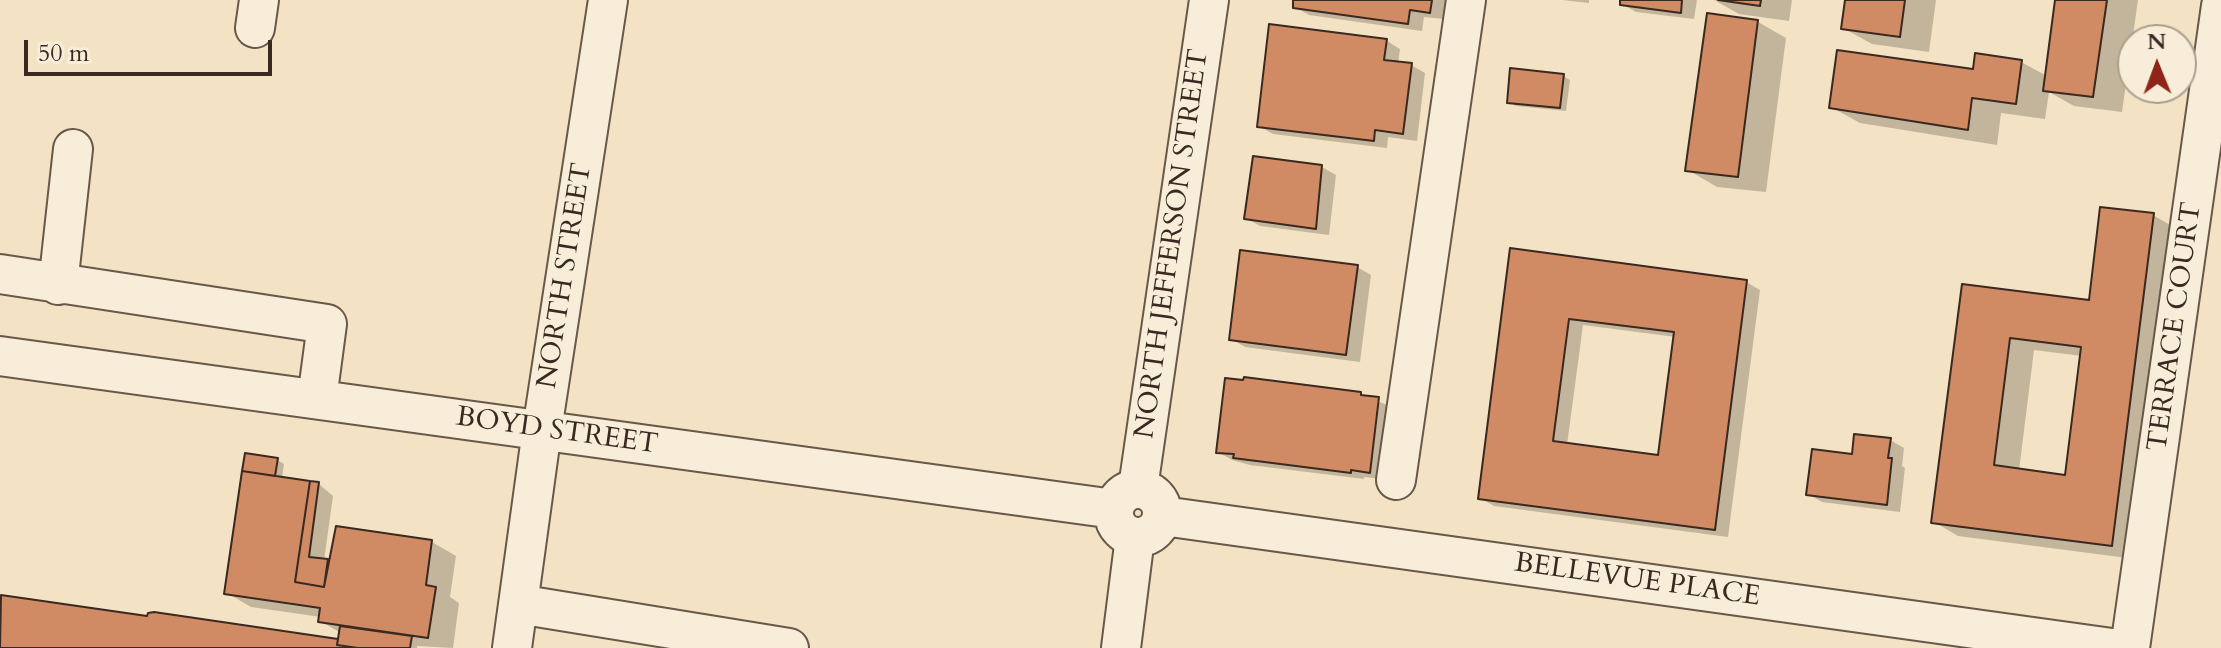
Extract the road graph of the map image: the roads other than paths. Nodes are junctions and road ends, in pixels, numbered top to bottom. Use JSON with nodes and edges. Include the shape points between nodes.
{"nodes":[{"id":1,"x":608,"y":0,"type":"edge"},
{"id":2,"x":1209,"y":0,"type":"edge"},
{"id":3,"x":1466,"y":0,"type":"edge"},
{"id":4,"x":2221,"y":6,"type":"edge"},
{"id":5,"x":73,"y":149,"type":"dead end"},
{"id":6,"x":0,"y":274,"type":"edge"},
{"id":7,"x":58,"y":285,"type":"junction"},
{"id":8,"x":0,"y":356,"type":"edge"},
{"id":9,"x":317,"y":399,"type":"junction"},
{"id":10,"x":542,"y":430,"type":"junction"},
{"id":11,"x":1396,"y":480,"type":"dead end"},
{"id":12,"x":1137,"y":512,"type":"junction"},
{"id":13,"x":518,"y":604,"type":"junction"},
{"id":14,"x":742,"y":644,"type":"edge"},
{"id":15,"x":512,"y":648,"type":"edge"},
{"id":16,"x":789,"y":648,"type":"edge"},
{"id":17,"x":1121,"y":648,"type":"edge"},
{"id":18,"x":2112,"y":648,"type":"edge"},
{"id":19,"x":2130,"y":648,"type":"edge"}],
"edges":[{"from":1,"to":10,"type":"street","name":"NORTH STREET"},
{"from":2,"to":12,"type":"street","name":"NORTH JEFFERSON STREET"},
{"from":3,"to":11,"type":"street"},
{"from":4,"to":19,"type":"street","name":"TERRACE COURT"},
{"from":5,"to":7,"type":"street"},
{"from":6,"to":7,"type":"street"},
{"from":7,"to":9,"type":"street","via":[[327,324]]},
{"from":8,"to":9,"type":"street","name":"BOYD STREET"},
{"from":9,"to":10,"type":"street","name":"BOYD STREET"},
{"from":10,"to":12,"type":"street","name":"BOYD STREET"},
{"from":10,"to":13,"type":"street","name":"NORTH STREET"},
{"from":12,"to":17,"type":"street","name":"NORTH JEFFERSON STREET"},
{"from":12,"to":18,"type":"street","name":"BELLEVUE PLACE"},
{"from":13,"to":14,"type":"street"},
{"from":13,"to":15,"type":"street","name":"NORTH STREET"},
{"from":14,"to":16,"type":"street"}]}
